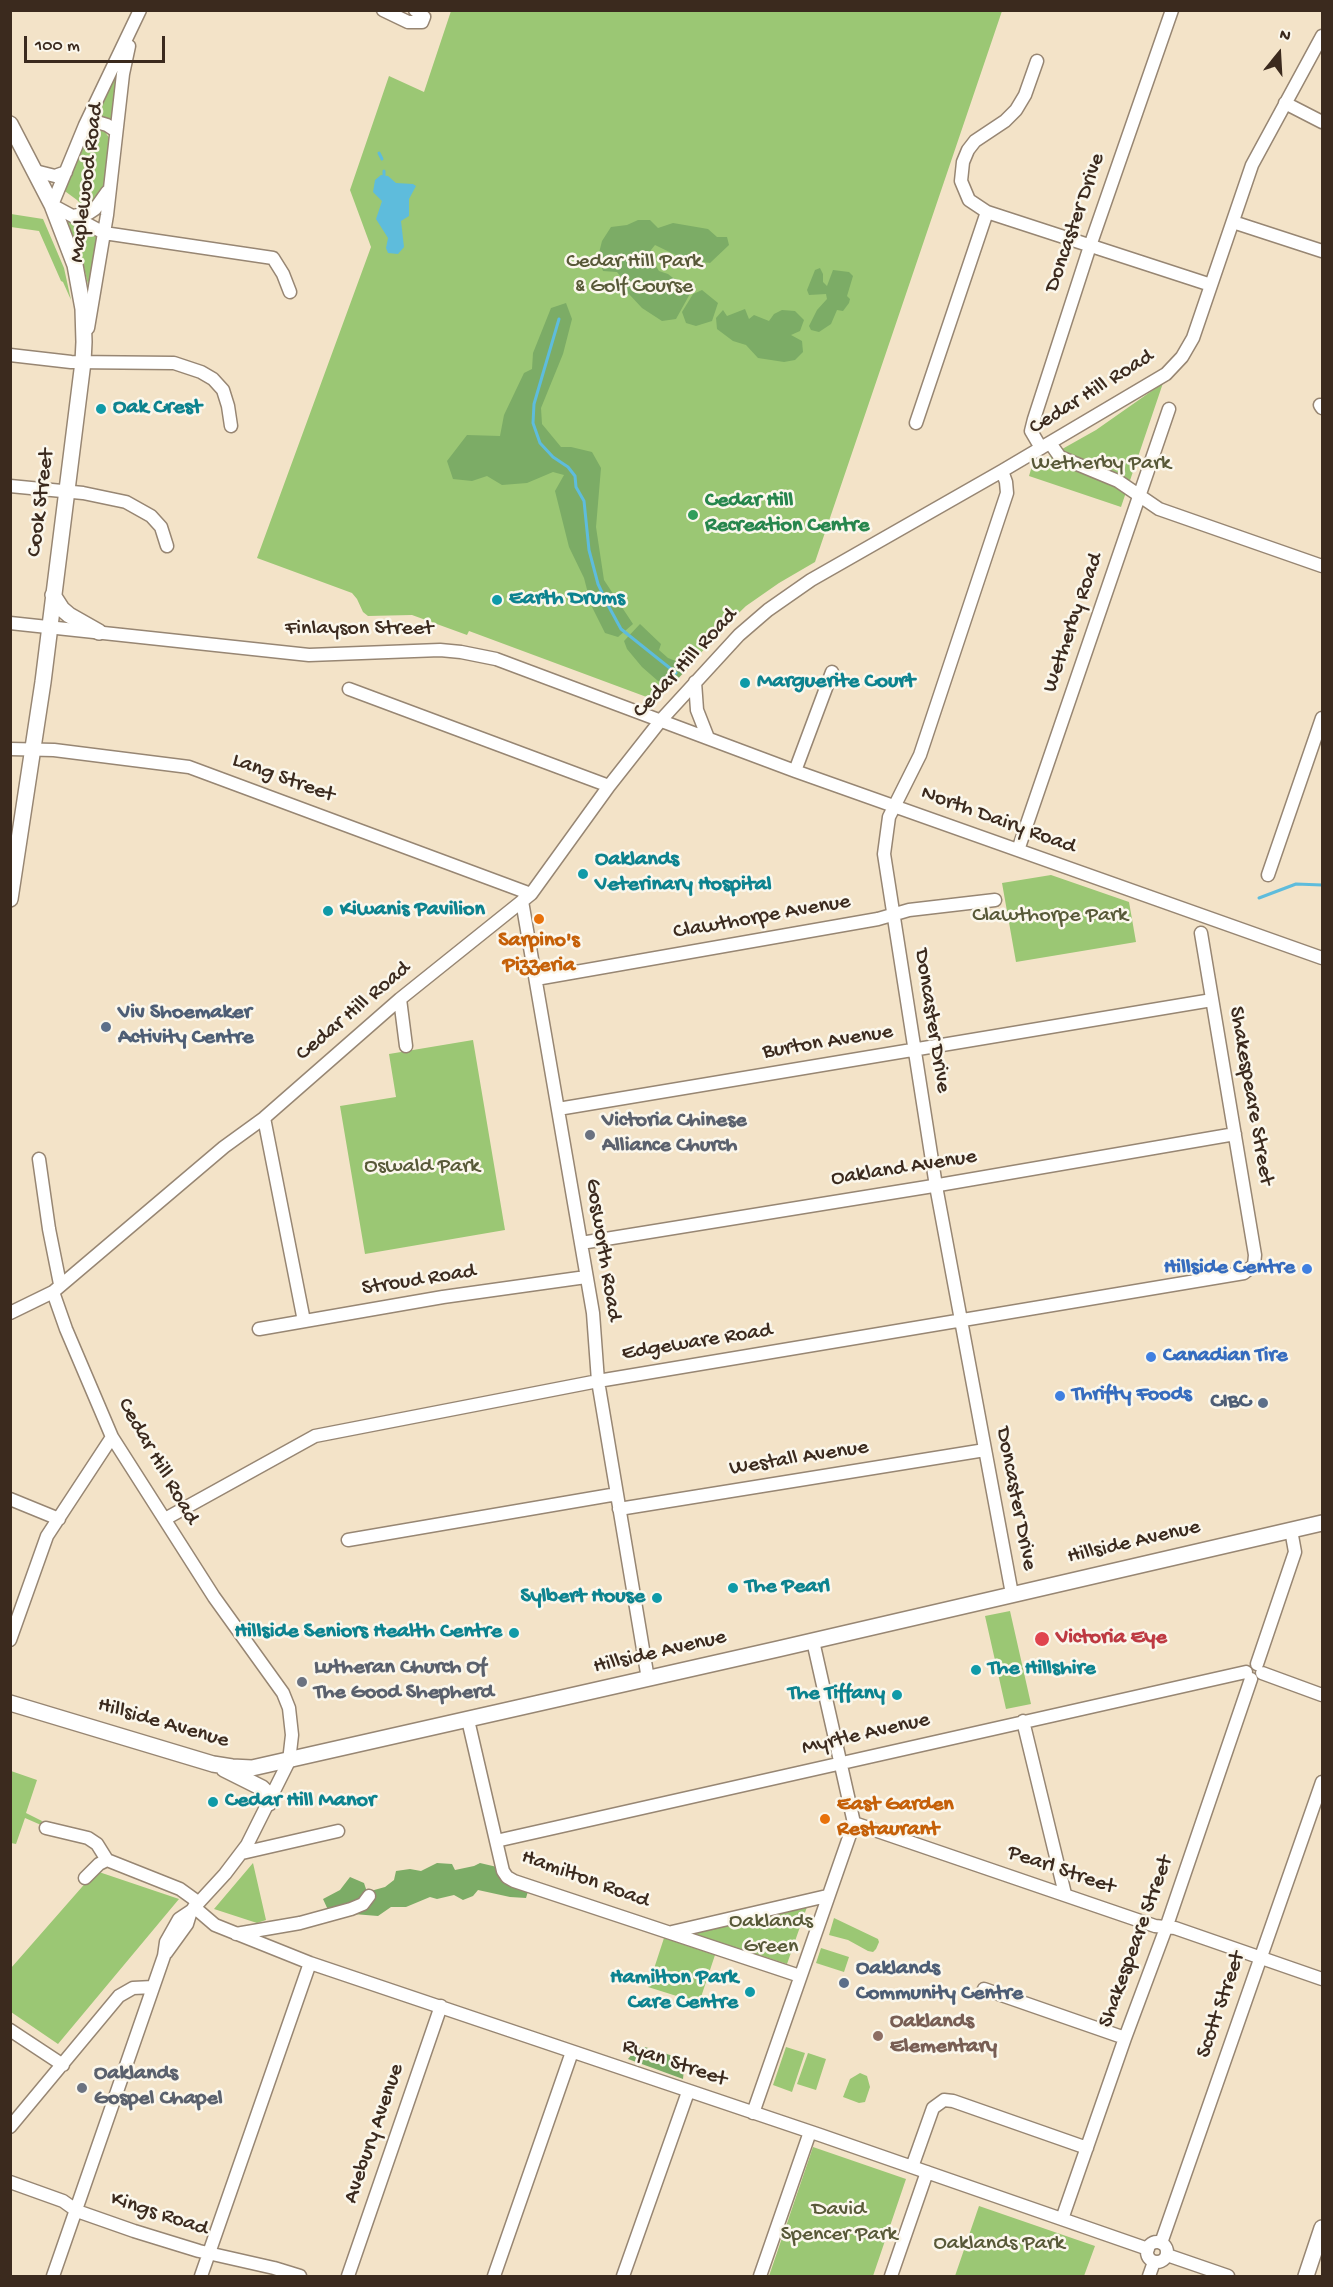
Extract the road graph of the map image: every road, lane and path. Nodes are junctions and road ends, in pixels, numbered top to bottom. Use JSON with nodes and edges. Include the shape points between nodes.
{"nodes":[{"id":1,"x":141,"y":10,"type":"edge"},
{"id":2,"x":383,"y":10,"type":"edge"},
{"id":3,"x":415,"y":10,"type":"edge"},
{"id":4,"x":1172,"y":10,"type":"edge"},
{"id":5,"x":1323,"y":36,"type":"edge"},
{"id":6,"x":1037,"y":61,"type":"dead end"},
{"id":7,"x":1285,"y":103,"type":"junction"},
{"id":8,"x":1323,"y":122,"type":"edge"},
{"id":9,"x":10,"y":124,"type":"edge"},
{"id":10,"x":85,"y":125,"type":"junction"},
{"id":11,"x":116,"y":132,"type":"junction"},
{"id":12,"x":35,"y":171,"type":"junction"},
{"id":13,"x":66,"y":172,"type":"junction"},
{"id":14,"x":110,"y":186,"type":"junction"},
{"id":15,"x":52,"y":205,"type":"junction"},
{"id":16,"x":987,"y":212,"type":"junction"},
{"id":17,"x":107,"y":215,"type":"junction"},
{"id":18,"x":73,"y":216,"type":"junction"},
{"id":19,"x":1233,"y":222,"type":"junction"},
{"id":20,"x":104,"y":233,"type":"junction"},
{"id":21,"x":128,"y":237,"type":"junction"},
{"id":22,"x":1090,"y":246,"type":"junction"},
{"id":23,"x":1323,"y":251,"type":"edge"},
{"id":24,"x":1211,"y":285,"type":"junction"},
{"id":25,"x":290,"y":292,"type":"dead end"},
{"id":26,"x":10,"y":355,"type":"edge"},
{"id":27,"x":83,"y":362,"type":"junction"},
{"id":28,"x":1169,"y":409,"type":"dead end"},
{"id":29,"x":916,"y":423,"type":"dead end"},
{"id":30,"x":231,"y":426,"type":"dead end"},
{"id":31,"x":1046,"y":446,"type":"junction"},
{"id":32,"x":1002,"y":471,"type":"junction"},
{"id":33,"x":10,"y":486,"type":"edge"},
{"id":34,"x":66,"y":491,"type":"junction"},
{"id":35,"x":1139,"y":497,"type":"junction"},
{"id":36,"x":167,"y":546,"type":"dead end"},
{"id":37,"x":1323,"y":566,"type":"edge"},
{"id":38,"x":53,"y":595,"type":"junction"},
{"id":39,"x":10,"y":622,"type":"edge"},
{"id":40,"x":50,"y":628,"type":"junction"},
{"id":41,"x":99,"y":632,"type":"junction"},
{"id":42,"x":832,"y":672,"type":"dead end"},
{"id":43,"x":695,"y":682,"type":"junction"},
{"id":44,"x":349,"y":689,"type":"dead end"},
{"id":45,"x":1323,"y":718,"type":"edge"},
{"id":46,"x":662,"y":720,"type":"junction"},
{"id":47,"x":708,"y":738,"type":"junction"},
{"id":48,"x":10,"y":749,"type":"edge"},
{"id":49,"x":33,"y":750,"type":"junction"},
{"id":50,"x":795,"y":771,"type":"junction"},
{"id":51,"x":609,"y":786,"type":"junction"},
{"id":52,"x":893,"y":806,"type":"junction"},
{"id":53,"x":1018,"y":850,"type":"junction"},
{"id":54,"x":1268,"y":875,"type":"dead end"},
{"id":55,"x":12,"y":881,"type":"edge"},
{"id":56,"x":526,"y":897,"type":"junction"},
{"id":57,"x":10,"y":899,"type":"edge"},
{"id":58,"x":995,"y":900,"type":"dead end"},
{"id":59,"x":894,"y":914,"type":"junction"},
{"id":60,"x":1201,"y":933,"type":"dead end"},
{"id":61,"x":1323,"y":958,"type":"edge"},
{"id":62,"x":536,"y":979,"type":"junction"},
{"id":63,"x":400,"y":999,"type":"junction"},
{"id":64,"x":1212,"y":1000,"type":"junction"},
{"id":65,"x":406,"y":1046,"type":"dead end"},
{"id":66,"x":915,"y":1050,"type":"junction"},
{"id":67,"x":558,"y":1109,"type":"junction"},
{"id":68,"x":264,"y":1118,"type":"junction"},
{"id":69,"x":1235,"y":1134,"type":"junction"},
{"id":70,"x":39,"y":1159,"type":"dead end"},
{"id":71,"x":936,"y":1185,"type":"junction"},
{"id":72,"x":581,"y":1243,"type":"junction"},
{"id":73,"x":1254,"y":1266,"type":"joint"},
{"id":74,"x":586,"y":1276,"type":"junction"},
{"id":75,"x":57,"y":1288,"type":"junction"},
{"id":76,"x":10,"y":1313,"type":"edge"},
{"id":77,"x":961,"y":1320,"type":"junction"},
{"id":78,"x":304,"y":1321,"type":"junction"},
{"id":79,"x":259,"y":1329,"type":"dead end"},
{"id":80,"x":598,"y":1381,"type":"junction"},
{"id":81,"x":112,"y":1437,"type":"junction"},
{"id":82,"x":985,"y":1450,"type":"junction"},
{"id":83,"x":616,"y":1494,"type":"junction"},
{"id":84,"x":10,"y":1499,"type":"edge"},
{"id":85,"x":619,"y":1509,"type":"junction"},
{"id":86,"x":59,"y":1519,"type":"junction"},
{"id":87,"x":165,"y":1519,"type":"junction"},
{"id":88,"x":1323,"y":1523,"type":"edge"},
{"id":89,"x":1291,"y":1530,"type":"junction"},
{"id":90,"x":348,"y":1540,"type":"dead end"},
{"id":91,"x":1012,"y":1594,"type":"junction"},
{"id":92,"x":10,"y":1640,"type":"edge"},
{"id":93,"x":813,"y":1641,"type":"junction"},
{"id":94,"x":1254,"y":1672,"type":"junction"},
{"id":95,"x":648,"y":1679,"type":"junction"},
{"id":96,"x":1323,"y":1695,"type":"edge"},
{"id":97,"x":10,"y":1703,"type":"edge"},
{"id":98,"x":468,"y":1720,"type":"junction"},
{"id":99,"x":1023,"y":1721,"type":"junction"},
{"id":100,"x":289,"y":1761,"type":"junction"},
{"id":101,"x":840,"y":1762,"type":"junction"},
{"id":102,"x":213,"y":1764,"type":"junction"},
{"id":103,"x":1323,"y":1782,"type":"edge"},
{"id":104,"x":268,"y":1803,"type":"junction"},
{"id":105,"x":854,"y":1823,"type":"junction"},
{"id":106,"x":46,"y":1828,"type":"dead end"},
{"id":107,"x":338,"y":1831,"type":"dead end"},
{"id":108,"x":496,"y":1841,"type":"junction"},
{"id":109,"x":242,"y":1853,"type":"junction"},
{"id":110,"x":107,"y":1860,"type":"junction"},
{"id":111,"x":84,"y":1878,"type":"dead end"},
{"id":112,"x":1065,"y":1894,"type":"junction"},
{"id":113,"x":369,"y":1896,"type":"dead end"},
{"id":114,"x":828,"y":1896,"type":"junction"},
{"id":115,"x":194,"y":1906,"type":"junction"},
{"id":116,"x":1167,"y":1928,"type":"junction"},
{"id":117,"x":671,"y":1932,"type":"junction"},
{"id":118,"x":235,"y":1934,"type":"junction"},
{"id":119,"x":1261,"y":1957,"type":"junction"},
{"id":120,"x":310,"y":1963,"type":"junction"},
{"id":121,"x":800,"y":1976,"type":"junction"},
{"id":122,"x":1323,"y":1979,"type":"edge"},
{"id":123,"x":153,"y":1987,"type":"junction"},
{"id":124,"x":984,"y":1989,"type":"dead end"},
{"id":125,"x":441,"y":2006,"type":"junction"},
{"id":126,"x":10,"y":2030,"type":"edge"},
{"id":127,"x":1125,"y":2038,"type":"junction"},
{"id":128,"x":572,"y":2052,"type":"junction"},
{"id":129,"x":63,"y":2065,"type":"junction"},
{"id":130,"x":688,"y":2092,"type":"junction"},
{"id":131,"x":753,"y":2113,"type":"junction"},
{"id":132,"x":10,"y":2127,"type":"edge"},
{"id":133,"x":810,"y":2132,"type":"junction"},
{"id":134,"x":1087,"y":2148,"type":"junction"},
{"id":135,"x":912,"y":2167,"type":"junction"},
{"id":136,"x":927,"y":2172,"type":"junction"},
{"id":137,"x":10,"y":2182,"type":"edge"},
{"id":138,"x":76,"y":2211,"type":"junction"},
{"id":139,"x":1062,"y":2219,"type":"junction"},
{"id":140,"x":1323,"y":2228,"type":"edge"},
{"id":141,"x":1161,"y":2243,"type":"junction"},
{"id":142,"x":1148,"y":2249,"type":"junction"},
{"id":143,"x":209,"y":2253,"type":"junction"},
{"id":144,"x":1167,"y":2255,"type":"junction"},
{"id":145,"x":1154,"y":2262,"type":"junction"},
{"id":146,"x":53,"y":2277,"type":"edge"},
{"id":147,"x":201,"y":2277,"type":"edge"},
{"id":148,"x":300,"y":2277,"type":"edge"},
{"id":149,"x":348,"y":2277,"type":"edge"},
{"id":150,"x":495,"y":2277,"type":"edge"},
{"id":151,"x":623,"y":2277,"type":"edge"},
{"id":152,"x":760,"y":2277,"type":"edge"},
{"id":153,"x":891,"y":2277,"type":"edge"},
{"id":154,"x":1149,"y":2277,"type":"edge"},
{"id":155,"x":1228,"y":2277,"type":"edge"},
{"id":156,"x":1306,"y":2277,"type":"edge"}],
"edges":[{"from":1,"to":10,"type":"street","name":"Maplewood Road"},
{"from":1,"to":11,"type":"street","name":"Maplewood Road","via":[[123,74]]},
{"from":2,"to":3,"type":"street","via":[[408,22],[422,22],[424,17]]},
{"from":4,"to":22,"type":"street","name":"Doncaster Drive"},
{"from":5,"to":7,"type":"street","name":"Cedar Hill Road"},
{"from":6,"to":16,"type":"street","via":[[1016,110],[975,141],[963,162],[964,190],[969,200]]},
{"from":7,"to":8,"type":"street"},
{"from":7,"to":19,"type":"street","name":"Cedar Hill Road","via":[[1252,165]]},
{"from":9,"to":12,"type":"main road","name":"Cook Street"},
{"from":10,"to":11,"type":"street","via":[[107,125]]},
{"from":10,"to":13,"type":"street","name":"Maplewood Road"},
{"from":11,"to":14,"type":"street","name":"Maplewood Road"},
{"from":12,"to":13,"type":"street","via":[[54,176]]},
{"from":12,"to":15,"type":"main road","name":"Cook Street"},
{"from":13,"to":15,"type":"street","name":"Maplewood Road"},
{"from":14,"to":17,"type":"street","name":"Maplewood Road"},
{"from":14,"to":18,"type":"street","via":[[95,209]]},
{"from":15,"to":18,"type":"street"},
{"from":15,"to":27,"type":"main road","name":"Cook Street","via":[[80,289]]},
{"from":16,"to":22,"type":"street"},
{"from":16,"to":29,"type":"street"},
{"from":17,"to":20,"type":"street","name":"Maplewood Road"},
{"from":17,"to":21,"type":"street"},
{"from":18,"to":20,"type":"street"},
{"from":19,"to":23,"type":"street"},
{"from":19,"to":24,"type":"street","name":"Cedar Hill Road"},
{"from":20,"to":21,"type":"street"},
{"from":20,"to":27,"type":"street","name":"Maplewood Road"},
{"from":21,"to":25,"type":"street","via":[[273,258]]},
{"from":22,"to":24,"type":"street"},
{"from":22,"to":31,"type":"street","name":"Doncaster Drive","via":[[1031,426],[1032,435]]},
{"from":24,"to":31,"type":"street","name":"Cedar Hill Road","via":[[1193,338],[1166,374]]},
{"from":26,"to":27,"type":"street"},
{"from":27,"to":30,"type":"street","via":[[174,363],[201,372],[223,390]]},
{"from":27,"to":34,"type":"main road","name":"Cook Street"},
{"from":28,"to":35,"type":"street","name":"Wetherby Road"},
{"from":31,"to":32,"type":"street","name":"Cedar Hill Road"},
{"from":31,"to":35,"type":"street","via":[[1060,457],[1104,474]]},
{"from":32,"to":43,"type":"street","name":"Cedar Hill Road","via":[[796,590],[739,635]]},
{"from":32,"to":52,"type":"street","name":"Doncaster Drive","via":[[1007,493],[920,754]]},
{"from":33,"to":34,"type":"street"},
{"from":34,"to":36,"type":"street","via":[[110,497],[139,507],[161,528]]},
{"from":34,"to":38,"type":"main road","name":"Cook Street"},
{"from":35,"to":37,"type":"street","via":[[1168,513]]},
{"from":35,"to":53,"type":"street","name":"Wetherby Road"},
{"from":38,"to":40,"type":"main road","name":"Cook Street"},
{"from":38,"to":41,"type":"main road","via":[[69,615]]},
{"from":39,"to":40,"type":"street","name":"Finlayson Street"},
{"from":40,"to":41,"type":"street","name":"Finlayson Street"},
{"from":40,"to":49,"type":"main road","name":"Cook Street"},
{"from":41,"to":46,"type":"street","name":"Finlayson Street","via":[[309,655],[461,652],[508,663]]},
{"from":42,"to":50,"type":"street"},
{"from":43,"to":46,"type":"street","name":"Cedar Hill Road"},
{"from":43,"to":47,"type":"street","via":[[697,711]]},
{"from":44,"to":51,"type":"street"},
{"from":45,"to":54,"type":"street"},
{"from":46,"to":47,"type":"street","name":"North Dairy Road"},
{"from":46,"to":51,"type":"street","name":"Cedar Hill Road"},
{"from":47,"to":50,"type":"street","name":"North Dairy Road"},
{"from":48,"to":49,"type":"street","name":"Lang Street"},
{"from":49,"to":55,"type":"main road","name":"Cook Street"},
{"from":49,"to":56,"type":"street","name":"Lang Street","via":[[189,767]]},
{"from":50,"to":52,"type":"street","name":"North Dairy Road"},
{"from":51,"to":56,"type":"street","name":"Cedar Hill Road"},
{"from":52,"to":53,"type":"street","name":"North Dairy Road"},
{"from":52,"to":59,"type":"street","name":"Doncaster Drive","via":[[886,826],[884,854]]},
{"from":53,"to":61,"type":"street","name":"North Dairy Road"},
{"from":55,"to":57,"type":"main road","name":"Cook Street"},
{"from":56,"to":62,"type":"street","name":"Gosworth Road"},
{"from":56,"to":63,"type":"street","name":"Cedar Hill Road"},
{"from":58,"to":59,"type":"street","name":"Clawthorpe Avenue"},
{"from":59,"to":62,"type":"street","name":"Clawthorpe Avenue"},
{"from":59,"to":66,"type":"street","name":"Doncaster Drive"},
{"from":60,"to":64,"type":"street","name":"Shakespeare Street"},
{"from":62,"to":67,"type":"street","name":"Gosworth Road"},
{"from":63,"to":65,"type":"street"},
{"from":63,"to":68,"type":"street","name":"Cedar Hill Road"},
{"from":64,"to":66,"type":"street","name":"Burton Avenue"},
{"from":64,"to":69,"type":"street","name":"Shakespeare Street"},
{"from":66,"to":67,"type":"street","name":"Burton Avenue"},
{"from":66,"to":71,"type":"street","name":"Doncaster Drive"},
{"from":67,"to":72,"type":"street","name":"Gosworth Road"},
{"from":68,"to":75,"type":"street","name":"Cedar Hill Road"},
{"from":68,"to":78,"type":"street"},
{"from":69,"to":71,"type":"street","name":"Oakland Avenue"},
{"from":69,"to":73,"type":"street","name":"Shakespeare Street","via":[[1256,1255]]},
{"from":70,"to":75,"type":"street"},
{"from":71,"to":72,"type":"street","name":"Oakland Avenue"},
{"from":71,"to":77,"type":"street","name":"Doncaster Drive"},
{"from":72,"to":74,"type":"street","name":"Gosworth Road"},
{"from":73,"to":77,"type":"street","name":"Edgeware Road","via":[[1244,1273]]},
{"from":74,"to":78,"type":"street","name":"Stroud Road"},
{"from":74,"to":80,"type":"street","name":"Gosworth Road"},
{"from":75,"to":76,"type":"street"},
{"from":75,"to":81,"type":"street","name":"Cedar Hill Road","via":[[66,1329]]},
{"from":77,"to":80,"type":"street","name":"Edgeware Road"},
{"from":77,"to":82,"type":"street","name":"Doncaster Drive"},
{"from":78,"to":79,"type":"street","name":"Stroud Road"},
{"from":80,"to":83,"type":"street","name":"Gosworth Road"},
{"from":80,"to":87,"type":"street","name":"Edgeware Road","via":[[315,1436]]},
{"from":81,"to":86,"type":"street"},
{"from":81,"to":87,"type":"street","name":"Cedar Hill Road"},
{"from":82,"to":85,"type":"street","name":"Westall Avenue"},
{"from":82,"to":91,"type":"street","name":"Doncaster Drive"},
{"from":83,"to":85,"type":"street","name":"Gosworth Road"},
{"from":83,"to":90,"type":"street"},
{"from":84,"to":86,"type":"street"},
{"from":85,"to":95,"type":"street","name":"Gosworth Road"},
{"from":86,"to":92,"type":"street","via":[[47,1536]]},
{"from":87,"to":100,"type":"street","name":"Cedar Hill Road","via":[[219,1604],[283,1693],[291,1721]]},
{"from":88,"to":89,"type":"main road","name":"Hillside Avenue"},
{"from":89,"to":91,"type":"main road","name":"Hillside Avenue"},
{"from":89,"to":94,"type":"street","name":"Shakespeare Street","via":[[1295,1552]]},
{"from":91,"to":93,"type":"main road","name":"Hillside Avenue"},
{"from":93,"to":95,"type":"main road","name":"Hillside Avenue"},
{"from":93,"to":101,"type":"street"},
{"from":94,"to":96,"type":"street"},
{"from":94,"to":99,"type":"street","name":"Myrtle Avenue"},
{"from":94,"to":116,"type":"street","name":"Shakespeare Street"},
{"from":95,"to":98,"type":"main road","name":"Hillside Avenue"},
{"from":97,"to":102,"type":"main road","name":"Hillside Avenue"},
{"from":98,"to":100,"type":"main road","name":"Hillside Avenue"},
{"from":98,"to":108,"type":"street","name":"Hamilton Road"},
{"from":99,"to":101,"type":"street","name":"Myrtle Avenue"},
{"from":99,"to":112,"type":"street"},
{"from":100,"to":102,"type":"main road","name":"Hillside Avenue","via":[[252,1768]]},
{"from":100,"to":104,"type":"street","name":"Cedar Hill Road"},
{"from":101,"to":105,"type":"street"},
{"from":101,"to":108,"type":"street","name":"Myrtle Avenue"},
{"from":102,"to":104,"type":"main road","via":[[262,1788]]},
{"from":103,"to":119,"type":"street","name":"Scott Street"},
{"from":104,"to":109,"type":"street","name":"Cedar Hill Road"},
{"from":105,"to":112,"type":"street","name":"Pearl Street"},
{"from":105,"to":114,"type":"street"},
{"from":106,"to":110,"type":"street","name":"Ryan Street","via":[[93,1840]]},
{"from":107,"to":109,"type":"street"},
{"from":108,"to":117,"type":"street","name":"Hamilton Road","via":[[503,1871],[514,1881]]},
{"from":109,"to":115,"type":"street","name":"Cedar Hill Road"},
{"from":110,"to":111,"type":"street"},
{"from":110,"to":115,"type":"street","name":"Ryan Street","via":[[180,1889]]},
{"from":112,"to":116,"type":"street","name":"Pearl Street"},
{"from":113,"to":118,"type":"street","via":[[351,1909]]},
{"from":114,"to":117,"type":"street"},
{"from":114,"to":121,"type":"street"},
{"from":115,"to":118,"type":"street","name":"Ryan Street","via":[[215,1924]]},
{"from":115,"to":123,"type":"street","name":"Cedar Hill Road","via":[[172,1929]]},
{"from":116,"to":119,"type":"street","name":"Pearl Street"},
{"from":116,"to":127,"type":"street","name":"Shakespeare Street"},
{"from":117,"to":121,"type":"street","name":"Hamilton Road"},
{"from":118,"to":120,"type":"street","name":"Ryan Street"},
{"from":119,"to":122,"type":"street","name":"Pearl Street"},
{"from":119,"to":141,"type":"street","name":"Scott Street"},
{"from":120,"to":125,"type":"street","name":"Ryan Street"},
{"from":120,"to":143,"type":"street"},
{"from":121,"to":131,"type":"street"},
{"from":123,"to":129,"type":"street","via":[[133,1988],[120,1996]]},
{"from":123,"to":138,"type":"street","name":"Cedar Hill Road"},
{"from":124,"to":127,"type":"street"},
{"from":125,"to":128,"type":"street","name":"Ryan Street"},
{"from":125,"to":149,"type":"street","name":"Avebury Avenue"},
{"from":126,"to":129,"type":"street"},
{"from":127,"to":134,"type":"street","name":"Shakespeare Street"},
{"from":128,"to":130,"type":"street","name":"Ryan Street"},
{"from":128,"to":150,"type":"street"},
{"from":129,"to":132,"type":"street"},
{"from":130,"to":131,"type":"street","name":"Ryan Street"},
{"from":130,"to":151,"type":"street"},
{"from":131,"to":133,"type":"street","name":"Ryan Street"},
{"from":133,"to":135,"type":"street","name":"Ryan Street"},
{"from":133,"to":152,"type":"street"},
{"from":134,"to":135,"type":"street","via":[[944,2100],[933,2108]]},
{"from":134,"to":139,"type":"street","name":"Shakespeare Street"},
{"from":135,"to":136,"type":"street","name":"Ryan Street"},
{"from":136,"to":139,"type":"street","name":"Ryan Street"},
{"from":136,"to":153,"type":"street"},
{"from":137,"to":138,"type":"street","name":"Kings Road","via":[[63,2201]]},
{"from":138,"to":143,"type":"street","name":"Kings Road"},
{"from":138,"to":146,"type":"street","name":"Cedar Hill Road"},
{"from":139,"to":142,"type":"street","name":"Ryan Street"},
{"from":140,"to":156,"type":"main road"},
{"from":141,"to":142,"type":"street","via":[[1153,2243]]},
{"from":141,"to":144,"type":"street"},
{"from":142,"to":145,"type":"street","via":[[1148,2257]]},
{"from":143,"to":147,"type":"street"},
{"from":143,"to":148,"type":"street","name":"Kings Road"},
{"from":144,"to":145,"type":"street","via":[[1162,2262]]},
{"from":144,"to":155,"type":"street"},
{"from":145,"to":154,"type":"street"}]}
